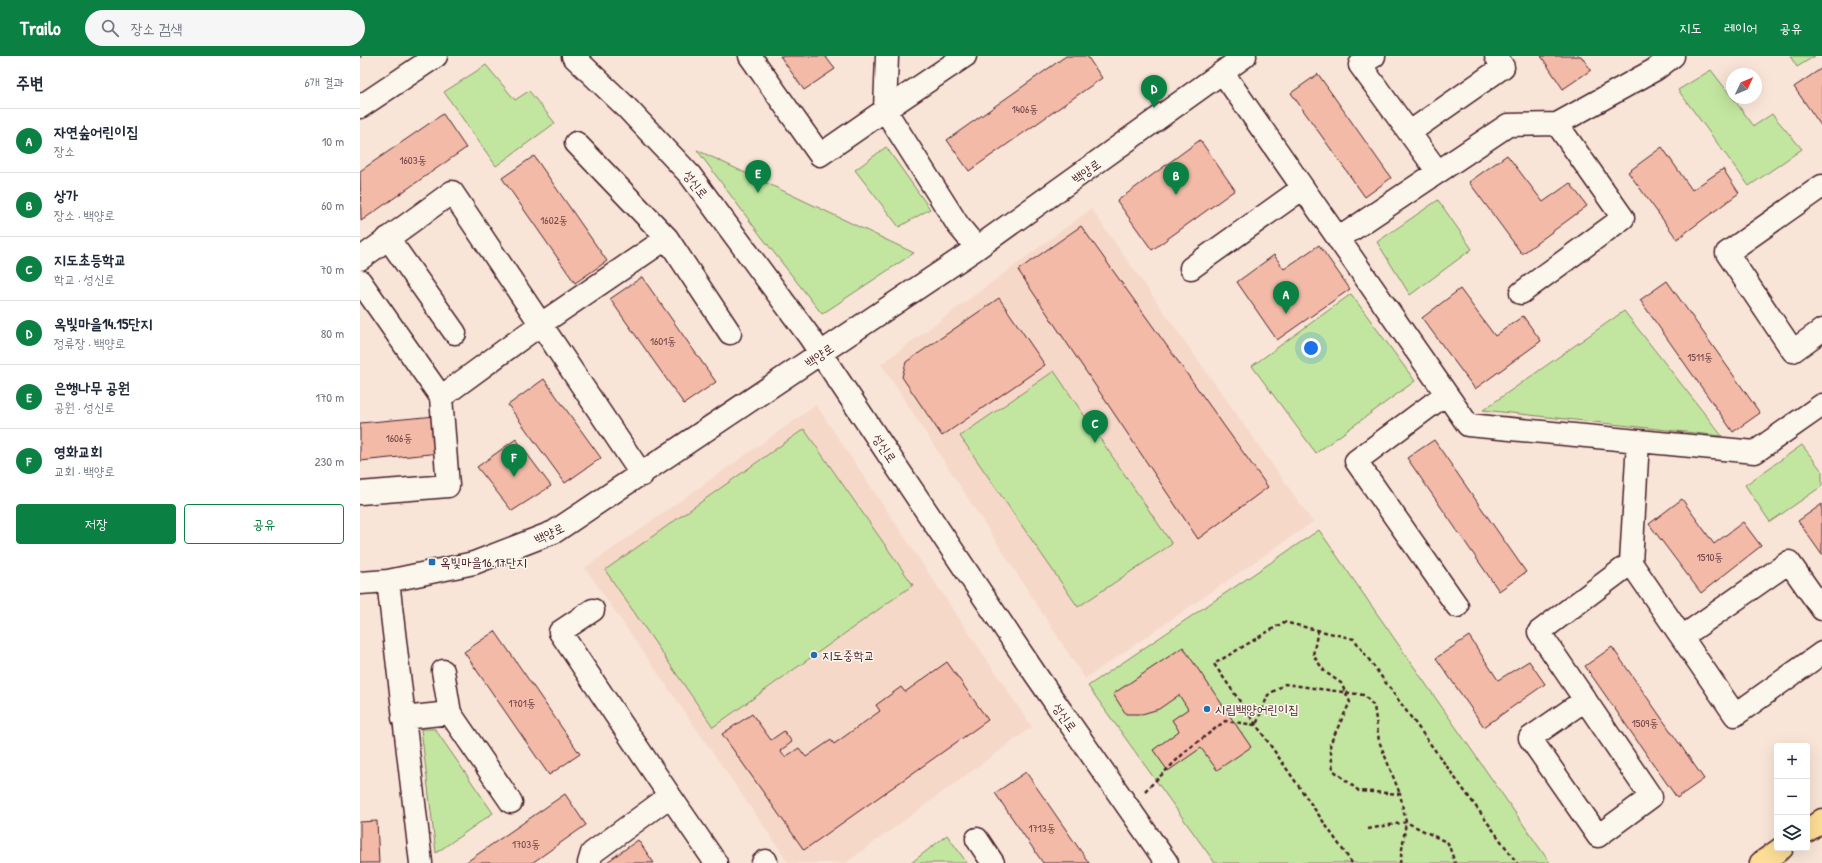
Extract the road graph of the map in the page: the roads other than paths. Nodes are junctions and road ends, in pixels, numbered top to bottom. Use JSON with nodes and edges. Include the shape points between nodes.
{"nodes":[{"id":1,"x":436,"y":56,"type":"edge"},
{"id":2,"x":573,"y":56,"type":"edge"},
{"id":3,"x":750,"y":56,"type":"edge"},
{"id":4,"x":887,"y":56,"type":"edge"},
{"id":5,"x":966,"y":56,"type":"edge"},
{"id":6,"x":1245,"y":56,"type":"edge"},
{"id":7,"x":1374,"y":56,"type":"edge"},
{"id":8,"x":1496,"y":56,"type":"edge"},
{"id":9,"x":1659,"y":60,"type":"edge"},
{"id":10,"x":1223,"y":73,"type":"junction"},
{"id":11,"x":360,"y":107,"type":"edge"},
{"id":12,"x":886,"y":110,"type":"junction"},
{"id":13,"x":1557,"y":124,"type":"junction"},
{"id":14,"x":1410,"y":132,"type":"junction"},
{"id":15,"x":576,"y":143,"type":"dead end"},
{"id":16,"x":1438,"y":172,"type":"junction"},
{"id":17,"x":1822,"y":186,"type":"edge"},
{"id":18,"x":1303,"y":188,"type":"junction"},
{"id":19,"x":388,"y":238,"type":"junction"},
{"id":20,"x":667,"y":238,"type":"junction"},
{"id":21,"x":1338,"y":239,"type":"junction"},
{"id":22,"x":977,"y":248,"type":"junction"},
{"id":23,"x":360,"y":259,"type":"edge"},
{"id":24,"x":1191,"y":268,"type":"dead end"},
{"id":25,"x":360,"y":281,"type":"edge"},
{"id":26,"x":1521,"y":293,"type":"dead end"},
{"id":27,"x":541,"y":324,"type":"junction"},
{"id":28,"x":1822,"y":330,"type":"edge"},
{"id":29,"x":455,"y":333,"type":"dead end"},
{"id":30,"x":730,"y":333,"type":"dead end"},
{"id":31,"x":822,"y":354,"type":"junction"},
{"id":32,"x":1446,"y":394,"type":"junction"},
{"id":33,"x":441,"y":397,"type":"junction"},
{"id":34,"x":1822,"y":405,"type":"edge"},
{"id":35,"x":1638,"y":441,"type":"junction"},
{"id":36,"x":642,"y":474,"type":"junction"},
{"id":37,"x":360,"y":494,"type":"edge"},
{"id":38,"x":1631,"y":563,"type":"junction"},
{"id":39,"x":388,"y":581,"type":"junction"},
{"id":40,"x":360,"y":583,"type":"edge"},
{"id":41,"x":1457,"y":606,"type":"dead end"},
{"id":42,"x":1822,"y":609,"type":"edge"},
{"id":43,"x":593,"y":610,"type":"dead end"},
{"id":44,"x":1682,"y":637,"type":"junction"},
{"id":45,"x":1822,"y":653,"type":"edge"},
{"id":46,"x":443,"y":671,"type":"dead end"},
{"id":47,"x":1585,"y":700,"type":"junction"},
{"id":48,"x":450,"y":713,"type":"junction"},
{"id":49,"x":403,"y":718,"type":"junction"},
{"id":50,"x":670,"y":796,"type":"junction"},
{"id":51,"x":511,"y":802,"type":"dead end"},
{"id":52,"x":1822,"y":820,"type":"edge"},
{"id":53,"x":1810,"y":828,"type":"edge"},
{"id":54,"x":976,"y":839,"type":"dead end"},
{"id":55,"x":1778,"y":851,"type":"edge"},
{"id":56,"x":421,"y":863,"type":"edge"},
{"id":57,"x":589,"y":863,"type":"edge"},
{"id":58,"x":716,"y":863,"type":"edge"},
{"id":59,"x":993,"y":863,"type":"edge"},
{"id":60,"x":1166,"y":863,"type":"edge"},
{"id":61,"x":1761,"y":863,"type":"edge"}],
"edges":[{"from":1,"to":11,"type":"street"},
{"from":2,"to":31,"type":"street","name":"성신로","via":[[626,107],[690,175]]},
{"from":3,"to":12,"type":"street","via":[[820,155]]},
{"from":4,"to":12,"type":"street"},
{"from":5,"to":12,"type":"street"},
{"from":6,"to":10,"type":"street","name":"백양로"},
{"from":7,"to":14,"type":"street","via":[[1360,65]]},
{"from":8,"to":14,"type":"street","via":[[1503,66]]},
{"from":9,"to":13,"type":"street"},
{"from":10,"to":18,"type":"street"},
{"from":10,"to":22,"type":"street","name":"백양로"},
{"from":12,"to":22,"type":"street","via":[[958,225]]},
{"from":13,"to":16,"type":"street","via":[[1508,125]]},
{"from":13,"to":26,"type":"street","via":[[1623,218]]},
{"from":14,"to":16,"type":"street"},
{"from":15,"to":20,"type":"street"},
{"from":16,"to":21,"type":"street"},
{"from":17,"to":28,"type":"street","via":[[1727,253],[1793,351]]},
{"from":18,"to":21,"type":"street"},
{"from":18,"to":24,"type":"street"},
{"from":19,"to":23,"type":"street"},
{"from":19,"to":27,"type":"street","via":[[452,192]]},
{"from":19,"to":29,"type":"street"},
{"from":20,"to":27,"type":"street"},
{"from":20,"to":30,"type":"street"},
{"from":21,"to":32,"type":"street"},
{"from":22,"to":31,"type":"street","name":"백양로"},
{"from":25,"to":33,"type":"street"},
{"from":27,"to":33,"type":"street"},
{"from":27,"to":36,"type":"street"},
{"from":31,"to":36,"type":"street","name":"백양로"},
{"from":31,"to":60,"type":"street","name":"성신로","via":[[1036,675]]},
{"from":32,"to":35,"type":"street","via":[[1468,425]]},
{"from":32,"to":41,"type":"street","via":[[1356,461]]},
{"from":33,"to":37,"type":"street","via":[[448,486]]},
{"from":34,"to":35,"type":"street","via":[[1755,452]]},
{"from":35,"to":38,"type":"street"},
{"from":36,"to":39,"type":"street","name":"백양로","via":[[554,532],[474,563]]},
{"from":38,"to":44,"type":"street"},
{"from":38,"to":47,"type":"street","via":[[1539,632]]},
{"from":39,"to":40,"type":"street","name":"백양로"},
{"from":39,"to":49,"type":"street"},
{"from":42,"to":44,"type":"street","via":[[1789,562]]},
{"from":43,"to":50,"type":"street","via":[[560,632]]},
{"from":44,"to":45,"type":"street","via":[[1734,715]]},
{"from":46,"to":48,"type":"street"},
{"from":47,"to":47,"type":"street","via":[[1651,797],[1598,836],[1530,738]]},
{"from":48,"to":49,"type":"street"},
{"from":48,"to":51,"type":"street"},
{"from":49,"to":56,"type":"street"},
{"from":50,"to":57,"type":"street","via":[[592,853]]},
{"from":50,"to":58,"type":"street"},
{"from":52,"to":53,"type":"main road"},
{"from":54,"to":59,"type":"street"},
{"from":55,"to":61,"type":"main road"}]}
